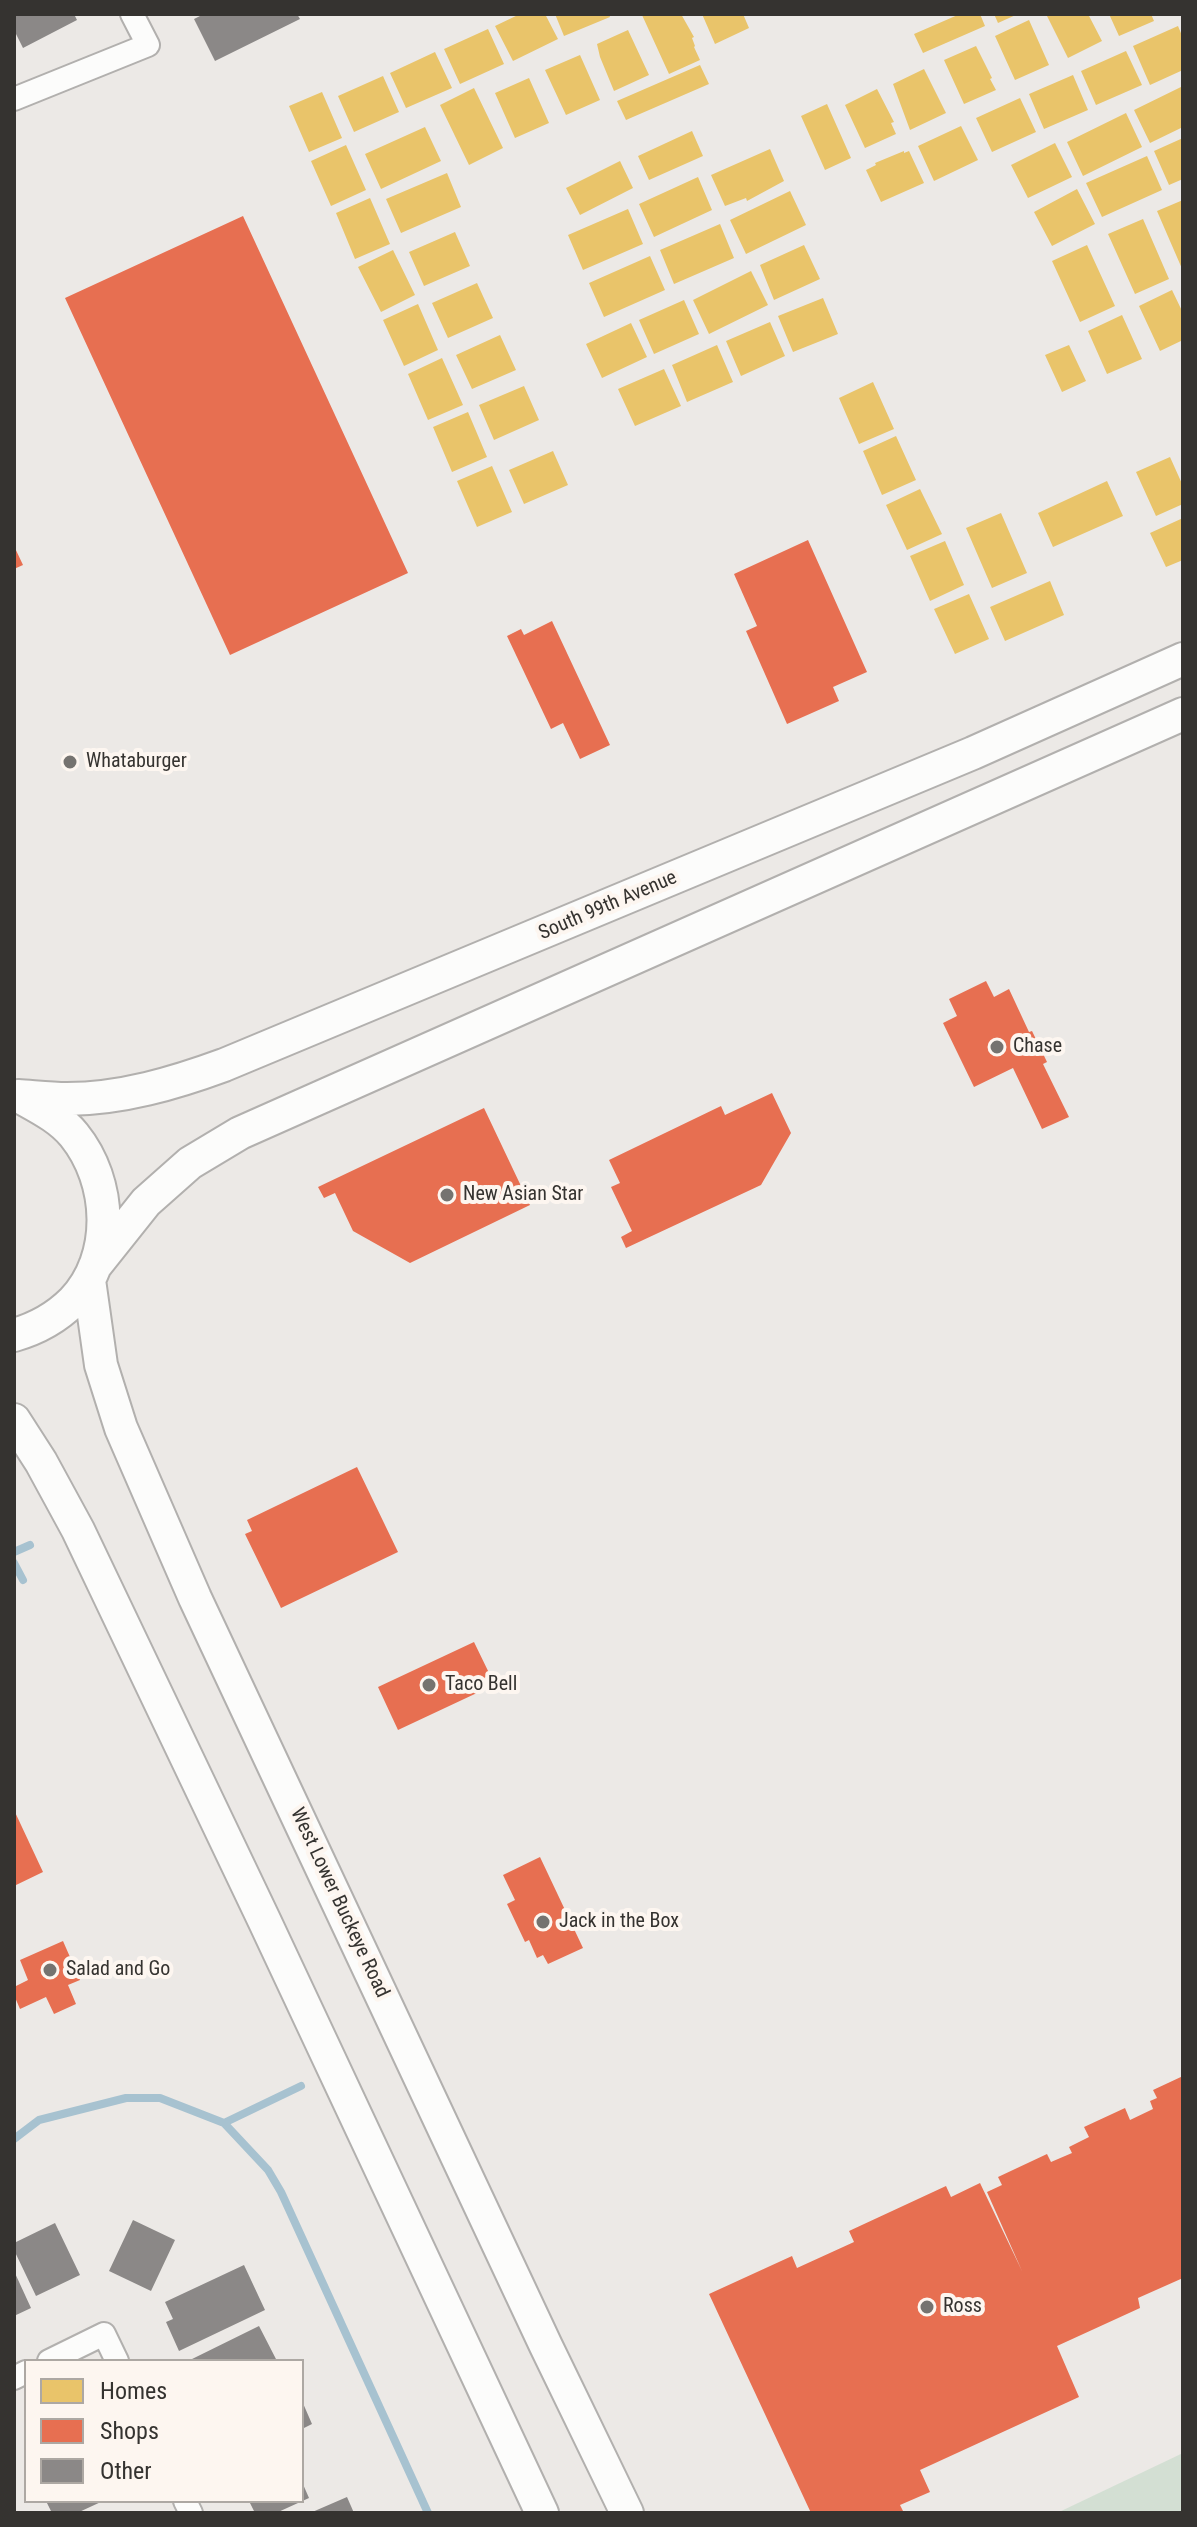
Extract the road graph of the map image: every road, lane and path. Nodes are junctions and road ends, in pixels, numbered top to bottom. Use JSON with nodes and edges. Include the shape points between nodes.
{"nodes":[{"id":1,"x":132,"y":14,"type":"edge"},
{"id":2,"x":14,"y":99,"type":"edge"},
{"id":3,"x":1183,"y":659,"type":"edge"},
{"id":4,"x":1142,"y":677,"type":"junction"},
{"id":5,"x":1172,"y":720,"type":"edge"},
{"id":6,"x":16,"y":1096,"type":"edge"},
{"id":7,"x":92,"y":1273,"type":"junction"},
{"id":8,"x":14,"y":1335,"type":"edge"},
{"id":9,"x":14,"y":1420,"type":"edge"},
{"id":10,"x":53,"y":2359,"type":"edge"},
{"id":11,"x":116,"y":2359,"type":"edge"},
{"id":12,"x":542,"y":2513,"type":"edge"},
{"id":13,"x":627,"y":2513,"type":"edge"}],
"edges":[{"from":1,"to":2,"type":"street","via":[[148,45]]},
{"from":3,"to":4,"type":"main road","name":"South 99th Avenue"},
{"from":4,"to":5,"type":"main road"},
{"from":4,"to":6,"type":"main road","name":"South 99th Avenue","via":[[946,765],[224,1065],[123,1093],[69,1099]]},
{"from":5,"to":7,"type":"main road","via":[[240,1133],[190,1163],[146,1202]]},
{"from":6,"to":7,"type":"main road","via":[[48,1112],[74,1135],[93,1165],[103,1198],[104,1232]]},
{"from":7,"to":8,"type":"main road","via":[[72,1302]]},
{"from":7,"to":13,"type":"main road","name":"West Lower Buckeye Road","via":[[101,1365],[121,1428],[195,1598]]},
{"from":9,"to":12,"type":"main road","via":[[78,1530]]},
{"from":10,"to":11,"type":"street","via":[[104,2334]]}]}
